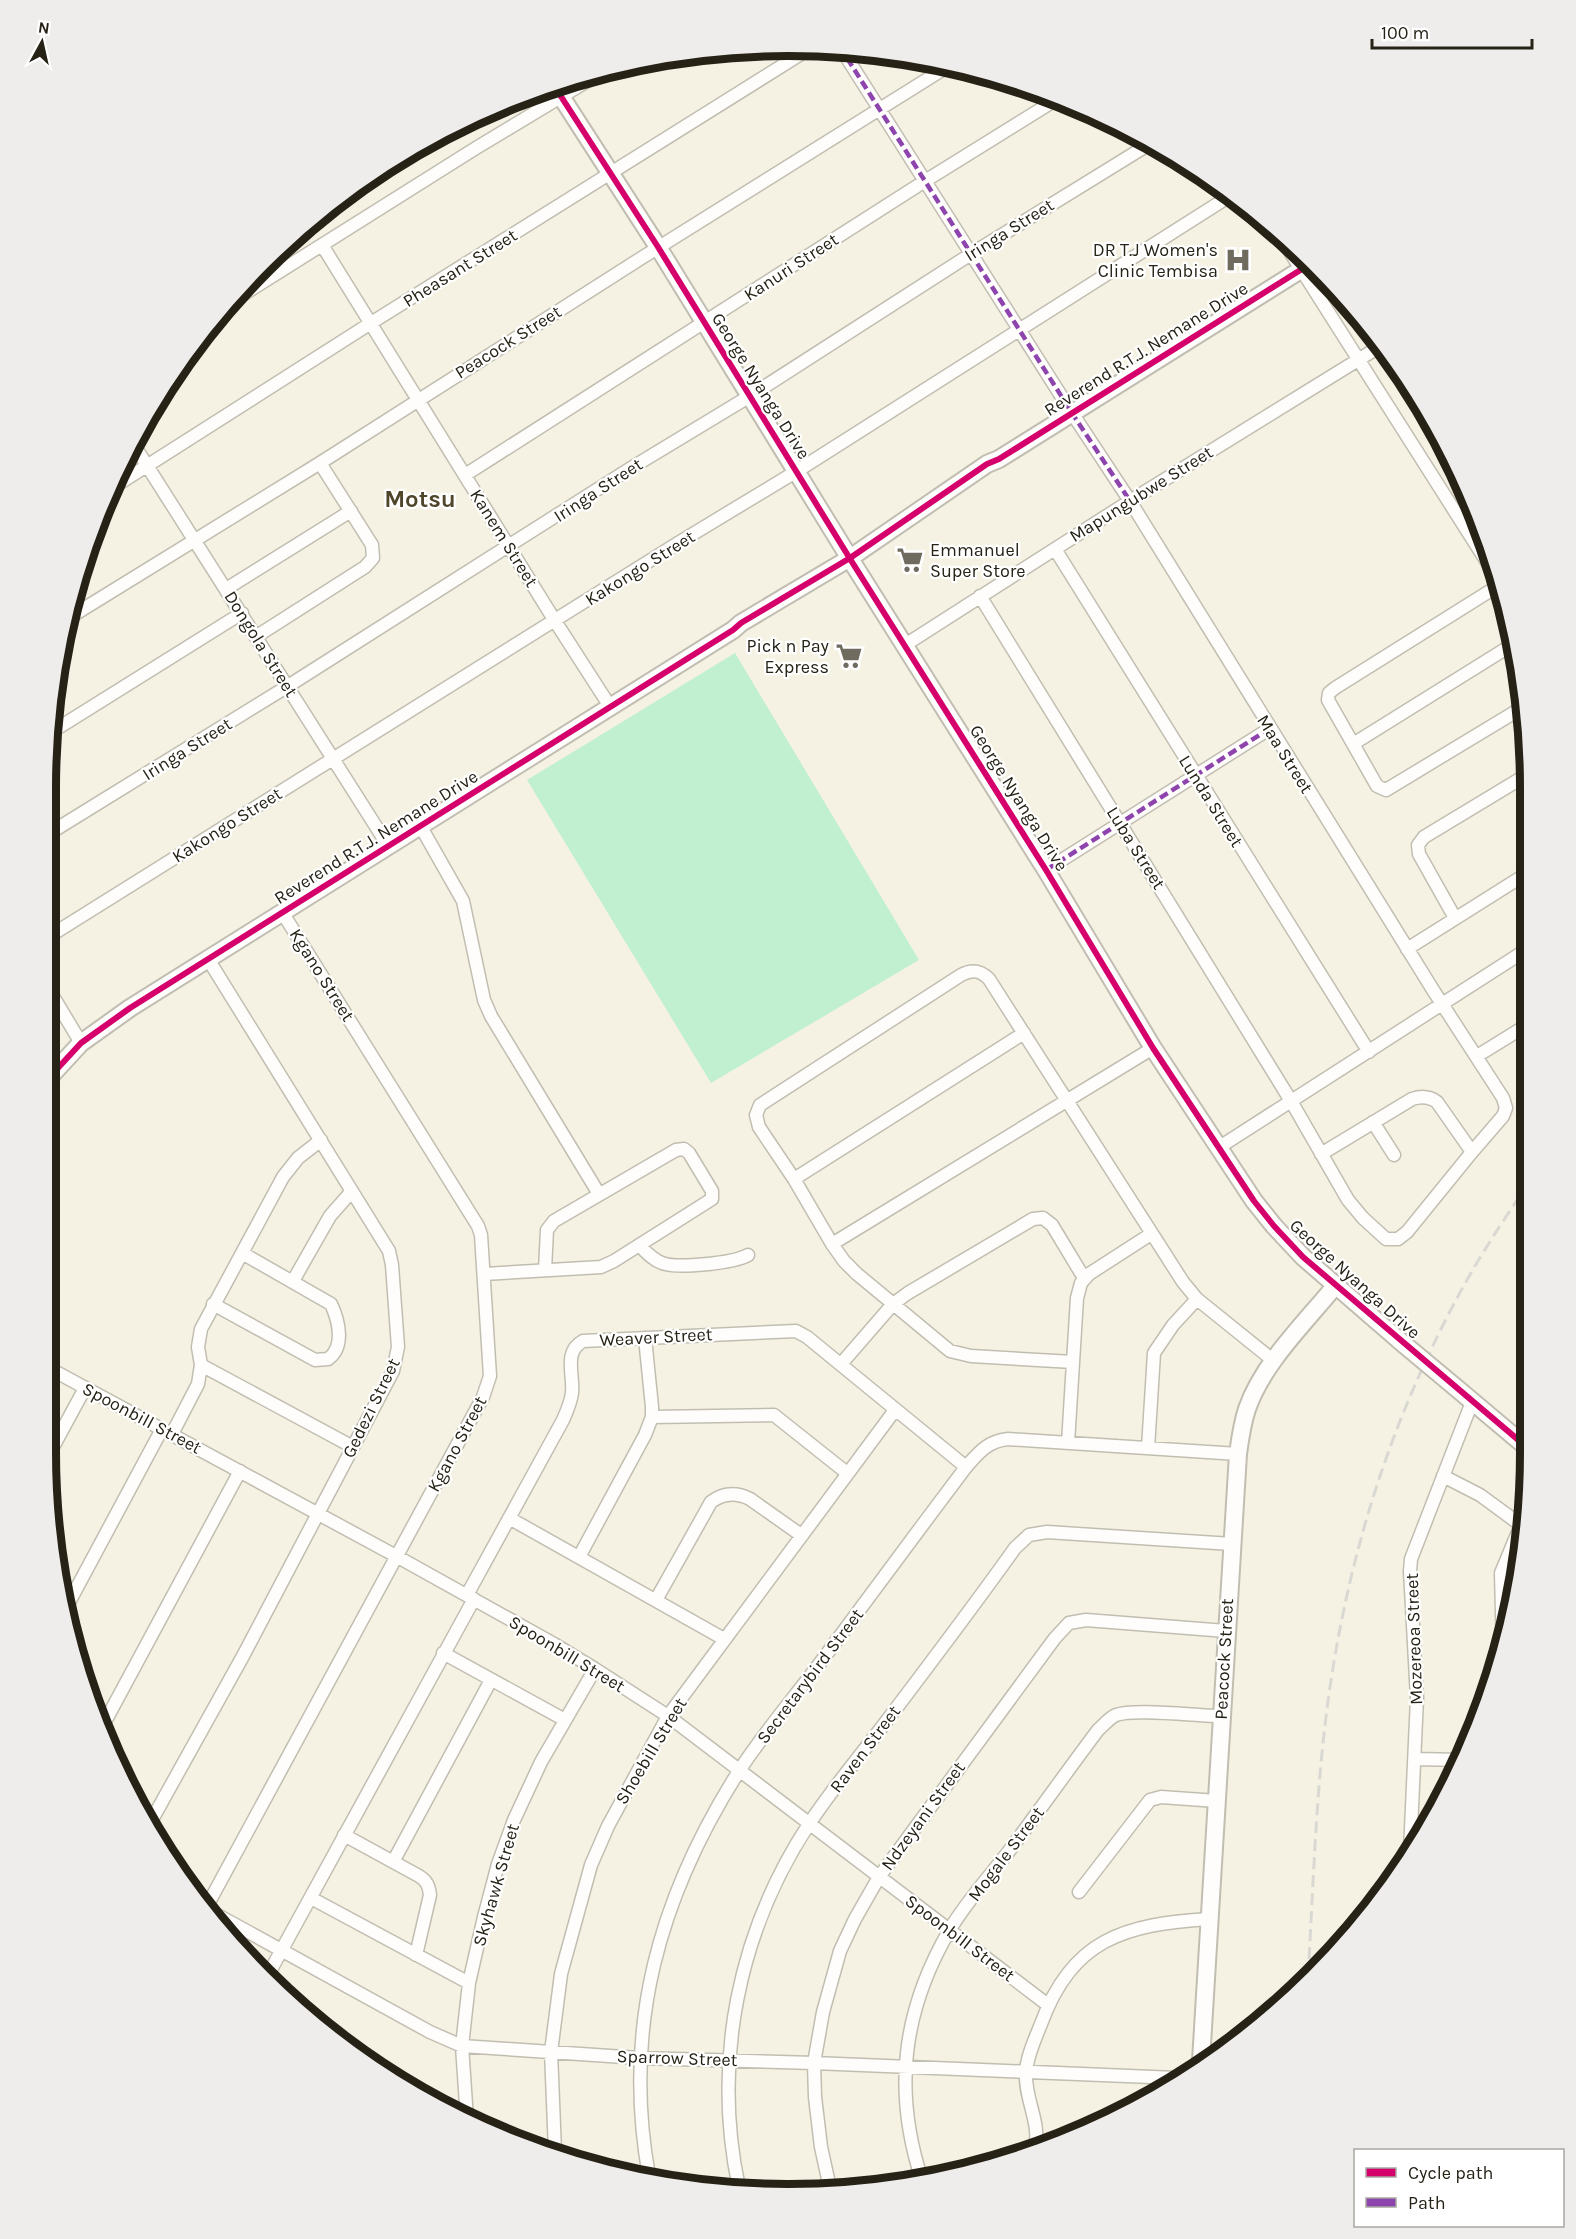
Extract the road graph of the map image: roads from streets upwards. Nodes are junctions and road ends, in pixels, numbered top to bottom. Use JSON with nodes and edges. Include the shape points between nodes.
{"nodes":[{"id":1,"x":797,"y":56,"type":"edge"},
{"id":2,"x":847,"y":58,"type":"edge"},
{"id":3,"x":939,"y":72,"type":"edge"},
{"id":4,"x":558,"y":92,"type":"edge"},
{"id":5,"x":548,"y":96,"type":"edge"},
{"id":6,"x":1049,"y":104,"type":"edge"},
{"id":7,"x":879,"y":109,"type":"junction"},
{"id":8,"x":1143,"y":148,"type":"edge"},
{"id":9,"x":610,"y":175,"type":"junction"},
{"id":10,"x":925,"y":181,"type":"junction"},
{"id":11,"x":1224,"y":200,"type":"edge"},
{"id":12,"x":322,"y":245,"type":"junction"},
{"id":13,"x":658,"y":247,"type":"junction"},
{"id":14,"x":970,"y":254,"type":"junction"},
{"id":15,"x":1304,"y":268,"type":"edge"},
{"id":16,"x":1308,"y":272,"type":"edge"},
{"id":17,"x":267,"y":274,"type":"edge"},
{"id":18,"x":371,"y":323,"type":"junction"},
{"id":19,"x":704,"y":323,"type":"junction"},
{"id":20,"x":1021,"y":330,"type":"junction"},
{"id":21,"x":1374,"y":350,"type":"edge"},
{"id":22,"x":1358,"y":359,"type":"junction"},
{"id":23,"x":750,"y":396,"type":"junction"},
{"id":24,"x":417,"y":400,"type":"junction"},
{"id":25,"x":1072,"y":413,"type":"junction"},
{"id":26,"x":138,"y":451,"type":"edge"},
{"id":27,"x":320,"y":463,"type":"junction"},
{"id":28,"x":147,"y":465,"type":"junction"},
{"id":29,"x":797,"y":471,"type":"junction"},
{"id":30,"x":465,"y":475,"type":"junction"},
{"id":31,"x":124,"y":480,"type":"edge"},
{"id":32,"x":1130,"y":501,"type":"junction"},
{"id":33,"x":351,"y":511,"type":"junction"},
{"id":34,"x":194,"y":539,"type":"junction"},
{"id":35,"x":510,"y":546,"type":"junction"},
{"id":36,"x":1055,"y":549,"type":"junction"},
{"id":37,"x":1483,"y":555,"type":"edge"},
{"id":38,"x":851,"y":560,"type":"junction"},
{"id":39,"x":226,"y":589,"type":"junction"},
{"id":40,"x":1493,"y":589,"type":"edge"},
{"id":41,"x":980,"y":596,"type":"junction"},
{"id":42,"x":77,"y":613,"type":"edge"},
{"id":43,"x":242,"y":613,"type":"junction"},
{"id":44,"x":555,"y":621,"type":"junction"},
{"id":45,"x":257,"y":636,"type":"junction"},
{"id":46,"x":905,"y":645,"type":"junction"},
{"id":47,"x":1507,"y":648,"type":"edge"},
{"id":48,"x":288,"y":686,"type":"junction"},
{"id":49,"x":611,"y":708,"type":"junction"},
{"id":50,"x":1516,"y":711,"type":"edge"},
{"id":51,"x":58,"y":728,"type":"edge"},
{"id":52,"x":1269,"y":729,"type":"junction"},
{"id":53,"x":1353,"y":744,"type":"junction"},
{"id":54,"x":333,"y":759,"type":"junction"},
{"id":55,"x":1196,"y":776,"type":"junction"},
{"id":56,"x":1520,"y":779,"type":"edge"},
{"id":57,"x":1121,"y":823,"type":"junction"},
{"id":58,"x":421,"y":827,"type":"junction"},
{"id":59,"x":56,"y":829,"type":"edge"},
{"id":60,"x":389,"y":846,"type":"junction"},
{"id":61,"x":1046,"y":870,"type":"junction"},
{"id":62,"x":1520,"y":878,"type":"edge"},
{"id":63,"x":282,"y":912,"type":"junction"},
{"id":64,"x":1455,"y":918,"type":"junction"},
{"id":65,"x":56,"y":932,"type":"edge"},
{"id":66,"x":1407,"y":949,"type":"junction"},
{"id":67,"x":1520,"y":954,"type":"edge"},
{"id":68,"x":208,"y":959,"type":"junction"},
{"id":69,"x":56,"y":1001,"type":"edge"},
{"id":70,"x":1442,"y":1005,"type":"junction"},
{"id":71,"x":1520,"y":1029,"type":"edge"},
{"id":72,"x":1024,"y":1033,"type":"junction"},
{"id":73,"x":81,"y":1043,"type":"junction"},
{"id":74,"x":1153,"y":1048,"type":"junction"},
{"id":75,"x":1369,"y":1052,"type":"junction"},
{"id":76,"x":1477,"y":1056,"type":"junction"},
{"id":77,"x":56,"y":1070,"type":"edge"},
{"id":78,"x":1067,"y":1101,"type":"junction"},
{"id":79,"x":1291,"y":1101,"type":"junction"},
{"id":80,"x":1373,"y":1122,"type":"junction"},
{"id":81,"x":321,"y":1140,"type":"junction"},
{"id":82,"x":1218,"y":1148,"type":"junction"},
{"id":83,"x":1472,"y":1152,"type":"junction"},
{"id":84,"x":1321,"y":1154,"type":"junction"},
{"id":85,"x":1394,"y":1155,"type":"dead end"},
{"id":86,"x":794,"y":1179,"type":"junction"},
{"id":87,"x":352,"y":1191,"type":"junction"},
{"id":88,"x":599,"y":1194,"type":"junction"},
{"id":89,"x":1151,"y":1234,"type":"junction"},
{"id":90,"x":832,"y":1244,"type":"junction"},
{"id":91,"x":639,"y":1245,"type":"junction"},
{"id":92,"x":242,"y":1252,"type":"junction"},
{"id":93,"x":748,"y":1255,"type":"dead end"},
{"id":94,"x":545,"y":1270,"type":"junction"},
{"id":95,"x":484,"y":1274,"type":"junction"},
{"id":96,"x":1084,"y":1278,"type":"junction"},
{"id":97,"x":293,"y":1281,"type":"junction"},
{"id":98,"x":1335,"y":1286,"type":"junction"},
{"id":99,"x":1197,"y":1299,"type":"junction"},
{"id":100,"x":213,"y":1304,"type":"junction"},
{"id":101,"x":893,"y":1304,"type":"junction"},
{"id":102,"x":645,"y":1338,"type":"junction"},
{"id":103,"x":1274,"y":1361,"type":"junction"},
{"id":104,"x":1073,"y":1362,"type":"junction"},
{"id":105,"x":840,"y":1364,"type":"junction"},
{"id":106,"x":201,"y":1365,"type":"junction"},
{"id":107,"x":56,"y":1372,"type":"edge"},
{"id":108,"x":85,"y":1388,"type":"junction"},
{"id":109,"x":1472,"y":1402,"type":"junction"},
{"id":110,"x":895,"y":1410,"type":"junction"},
{"id":111,"x":652,"y":1417,"type":"junction"},
{"id":112,"x":167,"y":1432,"type":"junction"},
{"id":113,"x":56,"y":1442,"type":"edge"},
{"id":114,"x":1520,"y":1442,"type":"edge"},
{"id":115,"x":1068,"y":1443,"type":"junction"},
{"id":116,"x":353,"y":1447,"type":"junction"},
{"id":117,"x":1148,"y":1448,"type":"junction"},
{"id":118,"x":1238,"y":1454,"type":"junction"},
{"id":119,"x":966,"y":1467,"type":"junction"},
{"id":120,"x":240,"y":1471,"type":"junction"},
{"id":121,"x":847,"y":1473,"type":"junction"},
{"id":122,"x":1443,"y":1476,"type":"junction"},
{"id":123,"x":317,"y":1513,"type":"junction"},
{"id":124,"x":509,"y":1518,"type":"junction"},
{"id":125,"x":1517,"y":1521,"type":"edge"},
{"id":126,"x":801,"y":1535,"type":"junction"},
{"id":127,"x":1515,"y":1542,"type":"edge"},
{"id":128,"x":1232,"y":1544,"type":"junction"},
{"id":129,"x":396,"y":1556,"type":"junction"},
{"id":130,"x":579,"y":1557,"type":"junction"},
{"id":131,"x":470,"y":1597,"type":"junction"},
{"id":132,"x":71,"y":1599,"type":"edge"},
{"id":133,"x":656,"y":1600,"type":"junction"},
{"id":134,"x":1502,"y":1613,"type":"edge"},
{"id":135,"x":1226,"y":1631,"type":"junction"},
{"id":136,"x":724,"y":1639,"type":"junction"},
{"id":137,"x":443,"y":1653,"type":"junction"},
{"id":138,"x":595,"y":1669,"type":"junction"},
{"id":139,"x":491,"y":1680,"type":"junction"},
{"id":140,"x":668,"y":1716,"type":"junction"},
{"id":141,"x":1221,"y":1716,"type":"junction"},
{"id":142,"x":106,"y":1719,"type":"edge"},
{"id":143,"x":565,"y":1720,"type":"junction"},
{"id":144,"x":1415,"y":1759,"type":"junction"},
{"id":145,"x":1452,"y":1760,"type":"edge"},
{"id":146,"x":739,"y":1771,"type":"junction"},
{"id":147,"x":1216,"y":1801,"type":"junction"},
{"id":148,"x":154,"y":1817,"type":"edge"},
{"id":149,"x":809,"y":1824,"type":"junction"},
{"id":150,"x":344,"y":1835,"type":"junction"},
{"id":151,"x":1411,"y":1835,"type":"edge"},
{"id":152,"x":393,"y":1862,"type":"junction"},
{"id":153,"x":879,"y":1877,"type":"junction"},
{"id":154,"x":1079,"y":1892,"type":"dead end"},
{"id":155,"x":311,"y":1898,"type":"junction"},
{"id":156,"x":210,"y":1901,"type":"edge"},
{"id":157,"x":225,"y":1919,"type":"edge"},
{"id":158,"x":1209,"y":1919,"type":"junction"},
{"id":159,"x":950,"y":1929,"type":"junction"},
{"id":160,"x":282,"y":1950,"type":"junction"},
{"id":161,"x":416,"y":1955,"type":"junction"},
{"id":162,"x":271,"y":1970,"type":"edge"},
{"id":163,"x":469,"y":1983,"type":"junction"},
{"id":164,"x":1048,"y":2005,"type":"junction"},
{"id":165,"x":462,"y":2046,"type":"junction"},
{"id":166,"x":551,"y":2052,"type":"junction"},
{"id":167,"x":1201,"y":2055,"type":"edge"},
{"id":168,"x":639,"y":2058,"type":"junction"},
{"id":169,"x":728,"y":2060,"type":"junction"},
{"id":170,"x":814,"y":2063,"type":"junction"},
{"id":171,"x":905,"y":2068,"type":"junction"},
{"id":172,"x":1026,"y":2073,"type":"junction"},
{"id":173,"x":1166,"y":2078,"type":"edge"},
{"id":174,"x":465,"y":2109,"type":"edge"},
{"id":175,"x":1035,"y":2140,"type":"edge"},
{"id":176,"x":555,"y":2146,"type":"edge"},
{"id":177,"x":648,"y":2170,"type":"edge"},
{"id":178,"x":919,"y":2171,"type":"edge"},
{"id":179,"x":738,"y":2182,"type":"edge"},
{"id":180,"x":829,"y":2182,"type":"edge"}],
"edges":[{"from":1,"to":9,"type":"street","name":"Pheasant Street"},
{"from":2,"to":7,"type":"street","name":"Maa Street"},
{"from":3,"to":7,"type":"street","name":"Peacock Street"},
{"from":4,"to":9,"type":"street","name":"George Nyanga Drive"},
{"from":5,"to":12,"type":"street"},
{"from":6,"to":10,"type":"street","name":"Kanuri Street"},
{"from":7,"to":10,"type":"street","name":"Maa Street"},
{"from":7,"to":13,"type":"street","name":"Peacock Street"},
{"from":8,"to":14,"type":"street","name":"Iringa Street"},
{"from":9,"to":13,"type":"street","name":"George Nyanga Drive"},
{"from":9,"to":18,"type":"street","name":"Pheasant Street"},
{"from":10,"to":14,"type":"street","name":"Maa Street"},
{"from":10,"to":19,"type":"street","name":"Kanuri Street"},
{"from":11,"to":20,"type":"street","name":"Kakongo Street"},
{"from":12,"to":17,"type":"street"},
{"from":12,"to":18,"type":"street","name":"Kanem Street"},
{"from":13,"to":19,"type":"street","name":"George Nyanga Drive"},
{"from":13,"to":24,"type":"street","name":"Peacock Street"},
{"from":14,"to":20,"type":"street","name":"Maa Street"},
{"from":14,"to":23,"type":"street","name":"Iringa Street"},
{"from":15,"to":25,"type":"street","name":"Reverend R.T.J. Nemane Drive"},
{"from":16,"to":22,"type":"street"},
{"from":18,"to":24,"type":"street","name":"Kanem Street"},
{"from":18,"to":28,"type":"street","name":"Pheasant Street"},
{"from":19,"to":23,"type":"street","name":"George Nyanga Drive"},
{"from":19,"to":30,"type":"street","name":"Kanuri Street"},
{"from":20,"to":25,"type":"street","name":"Maa Street"},
{"from":20,"to":29,"type":"street","name":"Kakongo Street"},
{"from":21,"to":22,"type":"street","name":"Mapungubwe Street"},
{"from":22,"to":32,"type":"street","name":"Mapungubwe Street"},
{"from":22,"to":37,"type":"street"},
{"from":23,"to":29,"type":"street","name":"George Nyanga Drive"},
{"from":23,"to":35,"type":"street","name":"Iringa Street"},
{"from":24,"to":27,"type":"street","name":"Peacock Street"},
{"from":24,"to":30,"type":"street","name":"Kanem Street"},
{"from":25,"to":32,"type":"street","name":"Maa Street"},
{"from":25,"to":38,"type":"street","name":"Reverend R.T.J. Nemane Drive","via":[[987,464]]},
{"from":26,"to":28,"type":"street","name":"Dongola Street"},
{"from":27,"to":33,"type":"street"},
{"from":27,"to":34,"type":"street","name":"Peacock Street"},
{"from":28,"to":31,"type":"street","name":"Pheasant Street"},
{"from":28,"to":34,"type":"street","name":"Dongola Street"},
{"from":29,"to":38,"type":"street","name":"George Nyanga Drive"},
{"from":29,"to":44,"type":"street","name":"Kakongo Street"},
{"from":30,"to":35,"type":"street","name":"Kanem Street"},
{"from":32,"to":36,"type":"street","name":"Mapungubwe Street"},
{"from":32,"to":52,"type":"street","name":"Maa Street"},
{"from":33,"to":39,"type":"street"},
{"from":33,"to":45,"type":"street","via":[[372,545],[370,562]]},
{"from":34,"to":39,"type":"street","name":"Dongola Street"},
{"from":34,"to":42,"type":"street","name":"Peacock Street"},
{"from":35,"to":44,"type":"street","name":"Kanem Street"},
{"from":35,"to":48,"type":"street","name":"Iringa Street"},
{"from":36,"to":41,"type":"street","name":"Mapungubwe Street"},
{"from":36,"to":55,"type":"street","name":"Lunda Street"},
{"from":38,"to":46,"type":"street","name":"George Nyanga Drive"},
{"from":38,"to":49,"type":"street","name":"Reverend R.T.J. Nemane Drive","via":[[741,623]]},
{"from":39,"to":43,"type":"street","name":"Dongola Street"},
{"from":40,"to":53,"type":"street","via":[[1330,691],[1328,702]]},
{"from":41,"to":46,"type":"street","name":"Mapungubwe Street"},
{"from":41,"to":57,"type":"street","name":"Luba Street"},
{"from":43,"to":45,"type":"street","name":"Dongola Street"},
{"from":43,"to":51,"type":"street"},
{"from":44,"to":49,"type":"street","name":"Kanem Street"},
{"from":44,"to":54,"type":"street","name":"Kakongo Street"},
{"from":45,"to":48,"type":"street","name":"Dongola Street"},
{"from":46,"to":61,"type":"street","name":"George Nyanga Drive"},
{"from":47,"to":53,"type":"street"},
{"from":48,"to":54,"type":"street","name":"Dongola Street"},
{"from":48,"to":59,"type":"street","name":"Iringa Street"},
{"from":49,"to":58,"type":"street","name":"Reverend R.T.J. Nemane Drive"},
{"from":50,"to":53,"type":"street","via":[[1386,790],[1377,786]]},
{"from":52,"to":55,"type":"street"},
{"from":52,"to":66,"type":"street","name":"Maa Street"},
{"from":54,"to":60,"type":"street","name":"Dongola Street"},
{"from":54,"to":65,"type":"street","name":"Kakongo Street"},
{"from":55,"to":57,"type":"street"},
{"from":55,"to":75,"type":"street","name":"Lunda Street"},
{"from":56,"to":64,"type":"street","via":[[1418,845],[1419,854]]},
{"from":57,"to":61,"type":"street"},
{"from":57,"to":79,"type":"street","name":"Luba Street"},
{"from":58,"to":60,"type":"street","name":"Reverend R.T.J. Nemane Drive"},
{"from":58,"to":88,"type":"street","via":[[463,901],[484,1000],[491,1016]]},
{"from":60,"to":63,"type":"street","name":"Reverend R.T.J. Nemane Drive"},
{"from":61,"to":74,"type":"street","name":"George Nyanga Drive"},
{"from":62,"to":64,"type":"street"},
{"from":63,"to":68,"type":"street","name":"Reverend R.T.J. Nemane Drive"},
{"from":63,"to":95,"type":"street","name":"Kgano Street","via":[[472,1214],[481,1235]]},
{"from":64,"to":66,"type":"street"},
{"from":66,"to":70,"type":"street","name":"Maa Street"},
{"from":67,"to":70,"type":"street"},
{"from":68,"to":73,"type":"street","name":"Reverend R.T.J. Nemane Drive"},
{"from":68,"to":81,"type":"street","name":"Gedezi Street"},
{"from":69,"to":73,"type":"street"},
{"from":70,"to":75,"type":"street"},
{"from":70,"to":76,"type":"street","name":"Maa Street"},
{"from":71,"to":76,"type":"street"},
{"from":72,"to":78,"type":"street"},
{"from":72,"to":86,"type":"street"},
{"from":72,"to":86,"type":"street","via":[[985,975],[974,971],[961,975],[760,1105],[756,1115],[759,1127]]},
{"from":73,"to":77,"type":"street","name":"Reverend R.T.J. Nemane Drive"},
{"from":74,"to":78,"type":"street"},
{"from":74,"to":82,"type":"street","name":"George Nyanga Drive"},
{"from":75,"to":79,"type":"street"},
{"from":76,"to":83,"type":"street","name":"Maa Street","via":[[1502,1094],[1506,1108]]},
{"from":78,"to":89,"type":"street"},
{"from":78,"to":90,"type":"street"},
{"from":79,"to":82,"type":"street"},
{"from":79,"to":84,"type":"street","name":"Luba Street"},
{"from":80,"to":83,"type":"street","via":[[1415,1098],[1429,1098],[1439,1104]]},
{"from":80,"to":84,"type":"street"},
{"from":80,"to":85,"type":"street"},
{"from":81,"to":87,"type":"street","name":"Gedezi Street"},
{"from":81,"to":92,"type":"street","via":[[287,1171]]},
{"from":82,"to":98,"type":"street","name":"George Nyanga Drive","via":[[1274,1226]]},
{"from":83,"to":84,"type":"street","name":"Luba Street","via":[[1407,1232],[1394,1240],[1381,1235],[1358,1212]]},
{"from":86,"to":90,"type":"street"},
{"from":87,"to":97,"type":"street","via":[[330,1215]]},
{"from":87,"to":116,"type":"street","name":"Gedezi Street","via":[[391,1257],[399,1347],[393,1371]]},
{"from":88,"to":91,"type":"street","via":[[676,1150],[689,1153],[712,1191],[712,1199]]},
{"from":88,"to":94,"type":"street","via":[[549,1226]]},
{"from":89,"to":96,"type":"street"},
{"from":89,"to":99,"type":"street"},
{"from":90,"to":101,"type":"street","via":[[857,1274]]},
{"from":91,"to":93,"type":"street","via":[[667,1265],[729,1262]]},
{"from":91,"to":94,"type":"street","via":[[601,1267]]},
{"from":92,"to":97,"type":"street"},
{"from":92,"to":100,"type":"street"},
{"from":94,"to":95,"type":"street"},
{"from":95,"to":129,"type":"street","name":"Kgano Street","via":[[488,1385]]},
{"from":96,"to":101,"type":"street","via":[[1052,1225],[1039,1218]]},
{"from":96,"to":104,"type":"street","via":[[1077,1298]]},
{"from":97,"to":100,"type":"street","via":[[326,1300],[334,1310],[338,1345],[328,1359],[315,1360]]},
{"from":98,"to":103,"type":"street","name":"Peacock Street"},
{"from":98,"to":109,"type":"street","name":"George Nyanga Drive","bridge":true},
{"from":99,"to":103,"type":"street"},
{"from":99,"to":117,"type":"street","via":[[1154,1353]]},
{"from":100,"to":106,"type":"street","via":[[199,1338]]},
{"from":101,"to":104,"type":"street","via":[[956,1353]]},
{"from":101,"to":105,"type":"street"},
{"from":102,"to":105,"type":"street","name":"Weaver Street","via":[[796,1331]]},
{"from":102,"to":111,"type":"street"},
{"from":102,"to":124,"type":"street","name":"Weaver Street","via":[[578,1344],[571,1358],[569,1406]]},
{"from":103,"to":118,"type":"street","name":"Peacock Street","via":[[1247,1408]]},
{"from":104,"to":115,"type":"street"},
{"from":105,"to":110,"type":"street","name":"Weaver Street"},
{"from":106,"to":112,"type":"street","via":[[198,1384]]},
{"from":106,"to":116,"type":"street"},
{"from":107,"to":108,"type":"street","name":"Spoonbill Street"},
{"from":108,"to":112,"type":"street","name":"Spoonbill Street"},
{"from":108,"to":113,"type":"street"},
{"from":109,"to":114,"type":"street","name":"George Nyanga Drive"},
{"from":109,"to":122,"type":"street","name":"Mozereoa Street"},
{"from":110,"to":119,"type":"street","name":"Weaver Street"},
{"from":110,"to":121,"type":"street","name":"Shoebill Street"},
{"from":111,"to":121,"type":"street","via":[[774,1415]]},
{"from":111,"to":130,"type":"street"},
{"from":112,"to":120,"type":"street","name":"Spoonbill Street"},
{"from":112,"to":132,"type":"street"},
{"from":115,"to":117,"type":"street","name":"Secretarybird Street"},
{"from":115,"to":119,"type":"street","name":"Secretarybird Street","via":[[999,1440],[981,1449]]},
{"from":116,"to":123,"type":"street","name":"Gedezi Street"},
{"from":117,"to":118,"type":"street","name":"Secretarybird Street"},
{"from":118,"to":128,"type":"street","name":"Peacock Street"},
{"from":119,"to":146,"type":"street","name":"Secretarybird Street"},
{"from":120,"to":123,"type":"street","name":"Spoonbill Street"},
{"from":120,"to":142,"type":"street"},
{"from":121,"to":126,"type":"street","name":"Shoebill Street"},
{"from":122,"to":125,"type":"street","via":[[1480,1495]]},
{"from":122,"to":144,"type":"street","name":"Mozereoa Street","via":[[1411,1559],[1417,1698]]},
{"from":123,"to":129,"type":"street","name":"Spoonbill Street"},
{"from":123,"to":148,"type":"street","name":"Gedezi Street"},
{"from":124,"to":130,"type":"street"},
{"from":124,"to":131,"type":"street","name":"Weaver Street"},
{"from":126,"to":133,"type":"street","via":[[750,1498],[718,1497],[711,1502]]},
{"from":126,"to":136,"type":"street","name":"Shoebill Street"},
{"from":127,"to":134,"type":"street","via":[[1501,1573]]},
{"from":128,"to":135,"type":"street","name":"Peacock Street"},
{"from":128,"to":149,"type":"street","name":"Raven Street","via":[[1029,1534]]},
{"from":129,"to":131,"type":"street","name":"Spoonbill Street"},
{"from":129,"to":156,"type":"street","name":"Kgano Street"},
{"from":130,"to":133,"type":"street"},
{"from":131,"to":137,"type":"street","name":"Weaver Street"},
{"from":131,"to":138,"type":"street","name":"Spoonbill Street"},
{"from":133,"to":136,"type":"street"},
{"from":135,"to":141,"type":"street","name":"Peacock Street"},
{"from":135,"to":153,"type":"street","name":"Ndzeyani Street","via":[[1086,1620],[1069,1623]]},
{"from":136,"to":140,"type":"street","name":"Shoebill Street"},
{"from":137,"to":139,"type":"street"},
{"from":137,"to":150,"type":"street","name":"Weaver Street"},
{"from":138,"to":140,"type":"street","name":"Spoonbill Street"},
{"from":138,"to":143,"type":"street","name":"Skyhawk Street"},
{"from":139,"to":143,"type":"street"},
{"from":139,"to":152,"type":"street"},
{"from":140,"to":146,"type":"street","name":"Spoonbill Street"},
{"from":140,"to":166,"type":"street","name":"Shoebill Street","via":[[625,1792],[591,1865],[561,1974]]},
{"from":141,"to":147,"type":"street","name":"Peacock Street"},
{"from":141,"to":159,"type":"street","name":"Mogale Street","via":[[1134,1713],[1115,1715],[1108,1720]]},
{"from":143,"to":163,"type":"street","name":"Skyhawk Street","via":[[510,1831],[486,1906]]},
{"from":144,"to":145,"type":"street"},
{"from":144,"to":151,"type":"street","name":"Mozereoa Street"},
{"from":146,"to":149,"type":"street","name":"Spoonbill Street"},
{"from":146,"to":168,"type":"street","name":"Secretarybird Street","via":[[673,1899],[653,1968]]},
{"from":147,"to":154,"type":"street","via":[[1161,1797],[1150,1800]]},
{"from":147,"to":158,"type":"street","name":"Peacock Street"},
{"from":149,"to":153,"type":"street","name":"Spoonbill Street"},
{"from":149,"to":169,"type":"street","name":"Raven Street","via":[[766,1905],[752,1944],[739,1988]]},
{"from":150,"to":152,"type":"street"},
{"from":150,"to":155,"type":"street","name":"Weaver Street"},
{"from":152,"to":161,"type":"street","via":[[426,1880],[429,1886]]},
{"from":153,"to":159,"type":"street","name":"Spoonbill Street"},
{"from":153,"to":170,"type":"street","name":"Ndzeyani Street","via":[[840,1951],[825,2001]]},
{"from":155,"to":160,"type":"street","name":"Weaver Street"},
{"from":155,"to":161,"type":"street"},
{"from":157,"to":160,"type":"street","name":"Sparrow Street"},
{"from":158,"to":164,"type":"street","via":[[1162,1923],[1110,1938],[1071,1968]]},
{"from":158,"to":167,"type":"street","name":"Peacock Street"},
{"from":159,"to":164,"type":"street","name":"Spoonbill Street"},
{"from":159,"to":171,"type":"street","name":"Mogale Street","via":[[918,1995]]},
{"from":160,"to":162,"type":"street","name":"Weaver Street"},
{"from":160,"to":165,"type":"street","name":"Sparrow Street"},
{"from":161,"to":163,"type":"street"},
{"from":163,"to":165,"type":"street","name":"Skyhawk Street"},
{"from":164,"to":172,"type":"street"},
{"from":165,"to":166,"type":"street","name":"Sparrow Street"},
{"from":165,"to":174,"type":"street","name":"Skyhawk Street"},
{"from":166,"to":168,"type":"street","name":"Sparrow Street"},
{"from":166,"to":176,"type":"street","name":"Shoebill Street"},
{"from":168,"to":169,"type":"street","name":"Sparrow Street"},
{"from":168,"to":177,"type":"street","name":"Secretarybird Street","via":[[640,2107]]},
{"from":169,"to":170,"type":"street","name":"Sparrow Street"},
{"from":169,"to":179,"type":"street","name":"Raven Street","via":[[728,2108]]},
{"from":170,"to":171,"type":"street","name":"Sparrow Street"},
{"from":170,"to":180,"type":"street","name":"Ndzeyani Street","via":[[821,2147]]},
{"from":171,"to":172,"type":"street","name":"Sparrow Street"},
{"from":171,"to":178,"type":"street","name":"Mogale Street","via":[[909,2129]]},
{"from":172,"to":173,"type":"street","name":"Sparrow Street"},
{"from":172,"to":175,"type":"street"}]}
